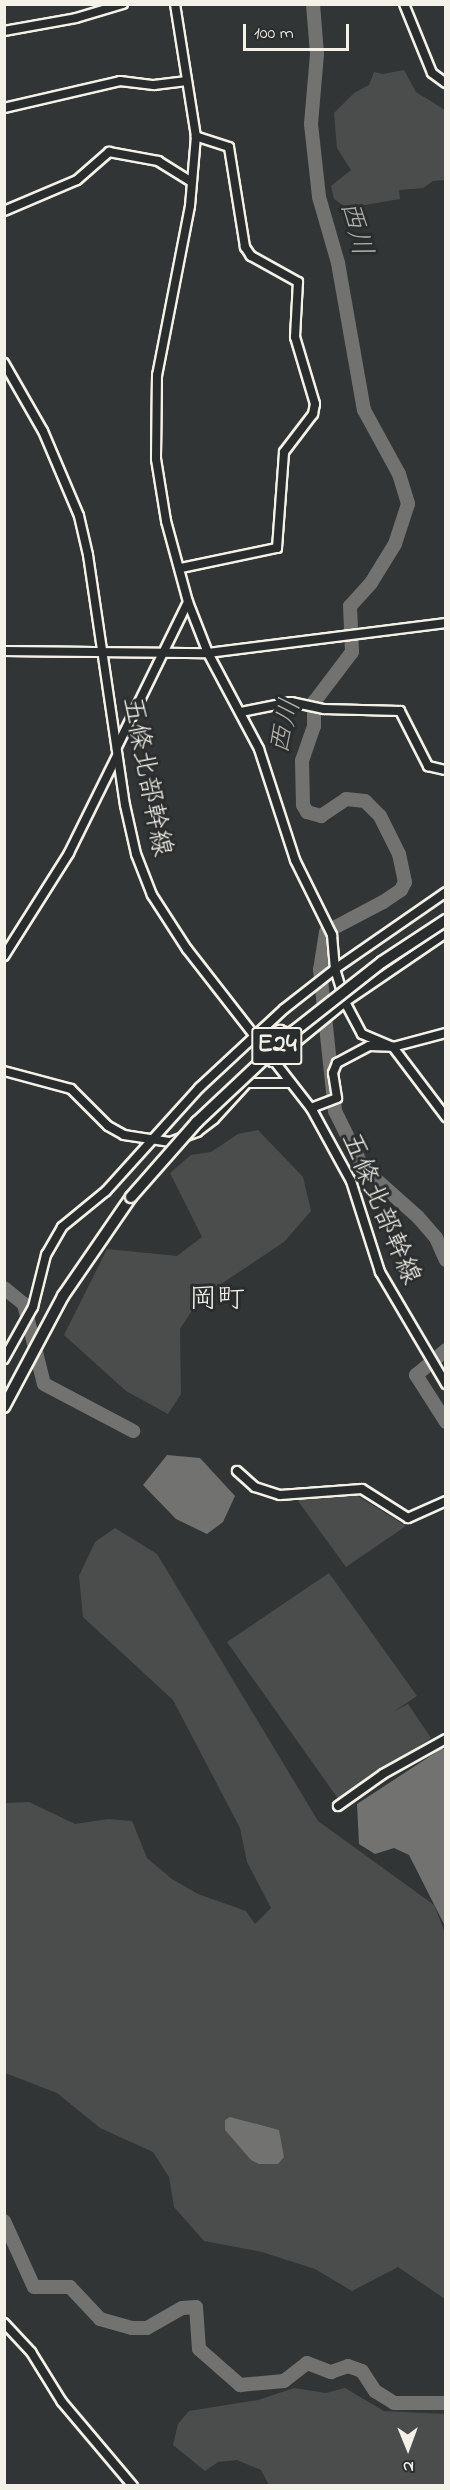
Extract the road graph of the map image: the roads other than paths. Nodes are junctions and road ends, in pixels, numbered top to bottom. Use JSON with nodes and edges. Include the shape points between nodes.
{"nodes":[{"id":1,"x":123,"y":4,"type":"edge"},
{"id":2,"x":175,"y":4,"type":"edge"},
{"id":3,"x":404,"y":4,"type":"edge"},
{"id":4,"x":109,"y":6,"type":"edge"},
{"id":5,"x":4,"y":31,"type":"edge"},
{"id":6,"x":187,"y":81,"type":"junction"},
{"id":7,"x":446,"y":83,"type":"edge"},
{"id":8,"x":4,"y":108,"type":"edge"},
{"id":9,"x":196,"y":136,"type":"junction"},
{"id":10,"x":192,"y":182,"type":"junction"},
{"id":11,"x":4,"y":212,"type":"edge"},
{"id":12,"x":4,"y":363,"type":"edge"},
{"id":13,"x":181,"y":568,"type":"junction"},
{"id":14,"x":188,"y":602,"type":"junction"},
{"id":15,"x":446,"y":623,"type":"edge"},
{"id":16,"x":4,"y":651,"type":"edge"},
{"id":17,"x":102,"y":651,"type":"junction"},
{"id":18,"x":165,"y":652,"type":"junction"},
{"id":19,"x":208,"y":653,"type":"junction"},
{"id":20,"x":241,"y":712,"type":"junction"},
{"id":21,"x":117,"y":752,"type":"junction"},
{"id":22,"x":446,"y":770,"type":"edge"},
{"id":23,"x":446,"y":892,"type":"edge"},
{"id":24,"x":446,"y":920,"type":"edge"},
{"id":25,"x":446,"y":933,"type":"edge"},
{"id":26,"x":4,"y":956,"type":"edge"},
{"id":27,"x":335,"y":969,"type":"junction"},
{"id":28,"x":345,"y":1002,"type":"junction"},
{"id":29,"x":446,"y":1033,"type":"edge"},
{"id":30,"x":255,"y":1036,"type":"junction"},
{"id":31,"x":300,"y":1040,"type":"junction"},
{"id":32,"x":393,"y":1047,"type":"junction"},
{"id":33,"x":272,"y":1062,"type":"junction"},
{"id":34,"x":4,"y":1071,"type":"edge"},
{"id":35,"x":288,"y":1083,"type":"junction"},
{"id":36,"x":311,"y":1108,"type":"junction"},
{"id":37,"x":446,"y":1117,"type":"edge"},
{"id":38,"x":152,"y":1140,"type":"junction"},
{"id":39,"x":4,"y":1359,"type":"edge"},
{"id":40,"x":446,"y":1384,"type":"edge"},
{"id":41,"x":4,"y":1407,"type":"edge"},
{"id":42,"x":237,"y":1471,"type":"dead end"},
{"id":43,"x":446,"y":1501,"type":"edge"},
{"id":44,"x":446,"y":1739,"type":"edge"},
{"id":45,"x":338,"y":1806,"type":"dead end"},
{"id":46,"x":4,"y":2323,"type":"edge"},
{"id":47,"x":134,"y":2486,"type":"edge"}],
"edges":[{"from":1,"to":4,"type":"street"},
{"from":2,"to":6,"type":"street"},
{"from":3,"to":7,"type":"street","via":[[432,73]]},
{"from":4,"to":5,"type":"street","via":[[76,18]]},
{"from":6,"to":8,"type":"street","via":[[154,85],[120,81]]},
{"from":6,"to":9,"type":"street"},
{"from":9,"to":10,"type":"street"},
{"from":9,"to":13,"type":"street","via":[[229,147],[245,247],[251,256],[298,282],[294,337],[315,404],[313,414],[284,452],[277,548]]},
{"from":10,"to":11,"type":"street","via":[[159,161],[141,161],[110,152],[77,180]]},
{"from":10,"to":13,"type":"street","via":[[157,375],[155,412],[158,484]]},
{"from":12,"to":17,"type":"street","name":"五條北部幹線","via":[[43,431],[79,516]]},
{"from":13,"to":14,"type":"street"},
{"from":14,"to":18,"type":"street"},
{"from":14,"to":19,"type":"street"},
{"from":15,"to":19,"type":"street"},
{"from":16,"to":17,"type":"street"},
{"from":17,"to":18,"type":"street"},
{"from":17,"to":21,"type":"street","name":"五條北部幹線"},
{"from":18,"to":19,"type":"street"},
{"from":18,"to":21,"type":"street"},
{"from":19,"to":20,"type":"street"},
{"from":20,"to":22,"type":"street","via":[[291,702],[324,709],[400,711],[428,766]]},
{"from":20,"to":27,"type":"street","via":[[259,749],[295,860],[332,935]]},
{"from":21,"to":26,"type":"street","via":[[69,853]]},
{"from":21,"to":30,"type":"street","name":"五條北部幹線","via":[[136,854],[152,895],[187,949]]},
{"from":23,"to":27,"type":"street"},
{"from":24,"to":41,"type":"highway","number":"E24","bridge":true,"via":[[382,962],[293,1032],[197,1122],[131,1197],[63,1296]]},
{"from":25,"to":28,"type":"street"},
{"from":27,"to":28,"type":"street"},
{"from":27,"to":30,"type":"street"},
{"from":28,"to":31,"type":"street"},
{"from":28,"to":32,"type":"street","via":[[362,1034]]},
{"from":29,"to":32,"type":"street"},
{"from":30,"to":31,"type":"street","via":[[286,1030]]},
{"from":30,"to":33,"type":"street","name":"五條北部幹線"},
{"from":30,"to":38,"type":"street"},
{"from":31,"to":33,"type":"street"},
{"from":32,"to":36,"type":"street","via":[[369,1046],[337,1063],[333,1073],[337,1098]]},
{"from":32,"to":37,"type":"street"},
{"from":33,"to":35,"type":"street","name":"五條北部幹線"},
{"from":34,"to":38,"type":"street","via":[[62,1084],[108,1126],[124,1135]]},
{"from":35,"to":36,"type":"street","name":"五條北部幹線"},
{"from":35,"to":38,"type":"street","via":[[247,1083],[197,1132],[170,1142]]},
{"from":36,"to":40,"type":"street","name":"五條北部幹線","via":[[351,1181],[380,1272]]},
{"from":38,"to":39,"type":"street","via":[[106,1191],[55,1234],[37,1292]]},
{"from":42,"to":43,"type":"street","via":[[255,1486],[280,1495],[362,1489],[408,1518]]},
{"from":44,"to":45,"type":"street","via":[[383,1774]]},
{"from":46,"to":47,"type":"street","via":[[31,2352],[62,2402]]}]}
